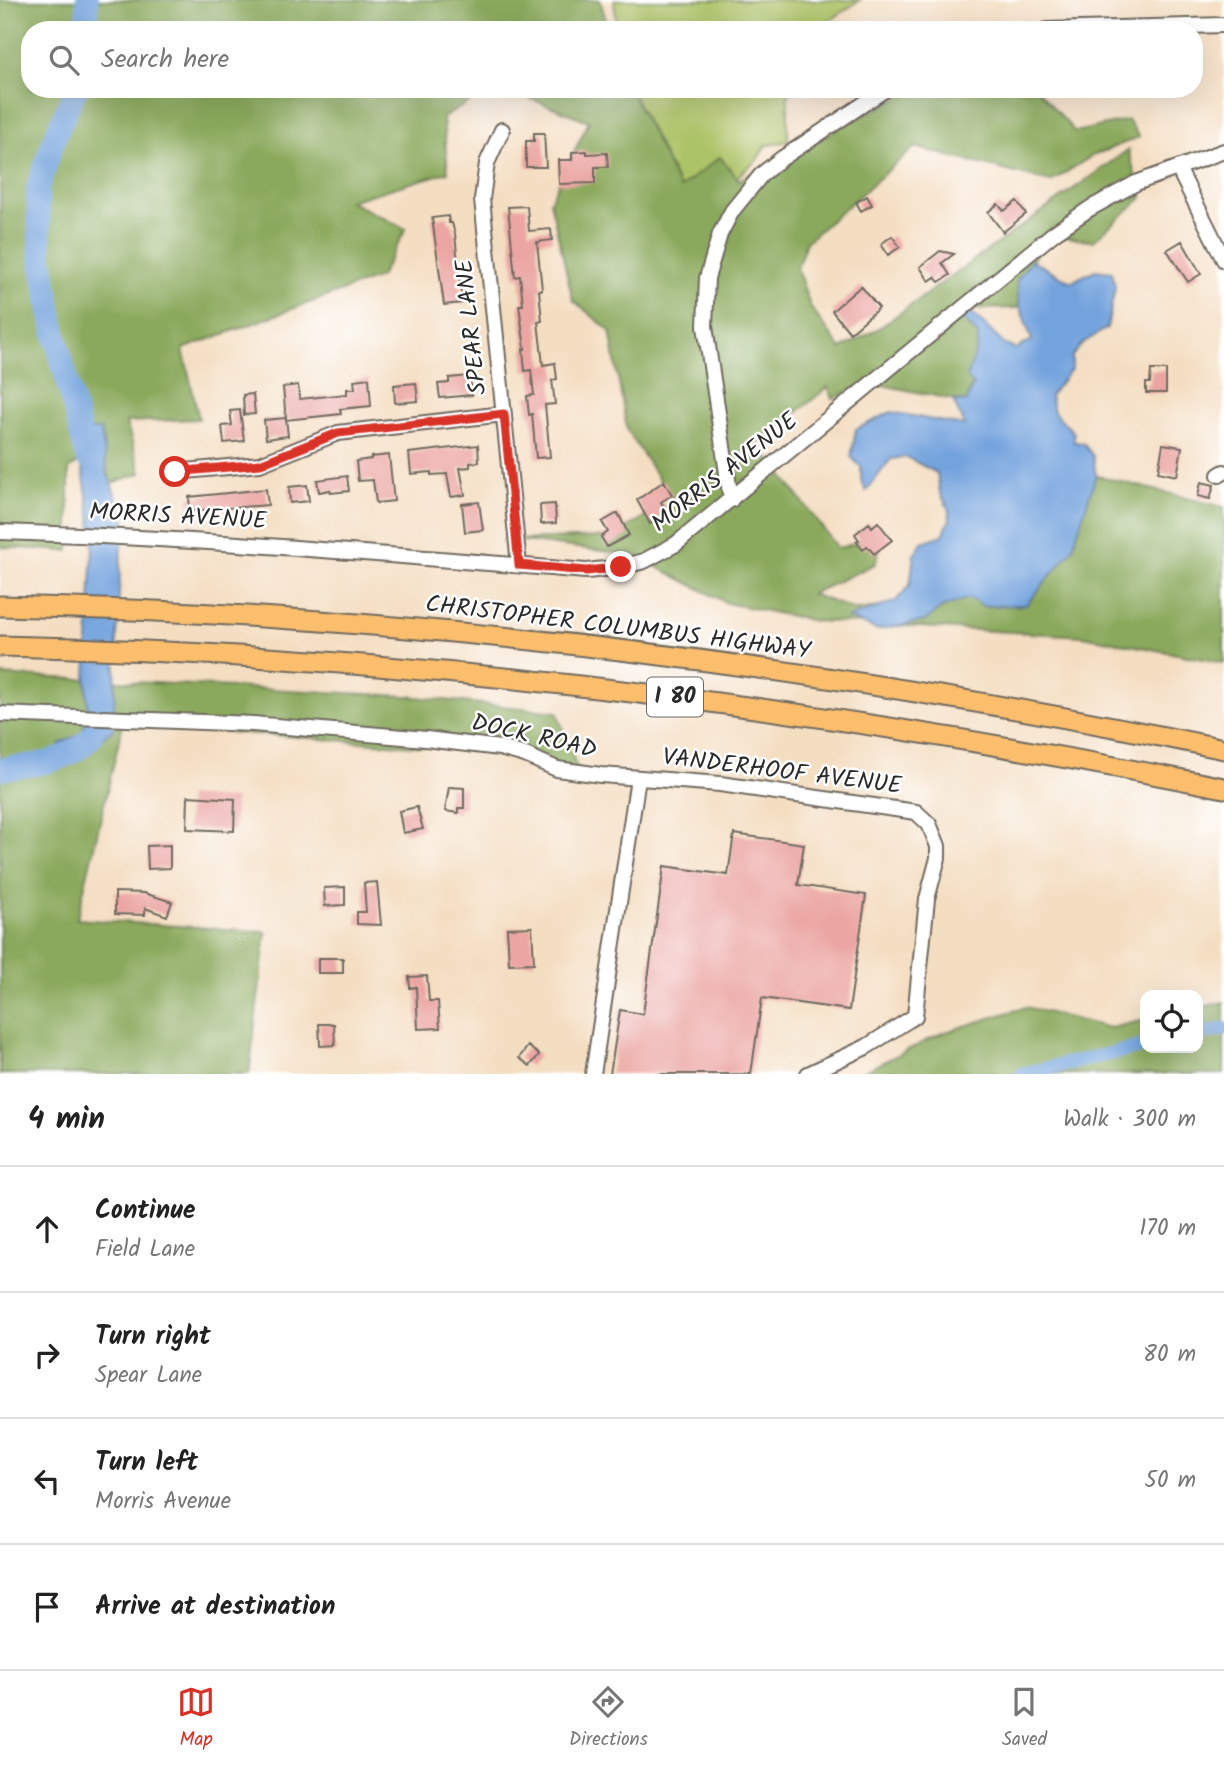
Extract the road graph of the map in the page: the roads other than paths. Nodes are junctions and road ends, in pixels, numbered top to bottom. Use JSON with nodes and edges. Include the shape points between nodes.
{"nodes":[{"id":1,"x":1224,"y":25,"type":"edge"},
{"id":2,"x":1203,"y":26,"type":"edge"},
{"id":3,"x":872,"y":98,"type":"edge"},
{"id":4,"x":502,"y":130,"type":"dead end"},
{"id":5,"x":1224,"y":151,"type":"edge"},
{"id":6,"x":1178,"y":167,"type":"junction"},
{"id":7,"x":1224,"y":260,"type":"edge"},
{"id":8,"x":504,"y":414,"type":"junction"},
{"id":9,"x":175,"y":472,"type":"dead end"},
{"id":10,"x":731,"y":500,"type":"junction"},
{"id":11,"x":0,"y":533,"type":"edge"},
{"id":12,"x":519,"y":565,"type":"junction"},
{"id":13,"x":0,"y":606,"type":"edge"},
{"id":14,"x":0,"y":646,"type":"edge"},
{"id":15,"x":0,"y":714,"type":"edge"},
{"id":16,"x":1224,"y":748,"type":"edge"},
{"id":17,"x":638,"y":778,"type":"junction"},
{"id":18,"x":1224,"y":788,"type":"edge"},
{"id":19,"x":593,"y":1074,"type":"edge"},
{"id":20,"x":808,"y":1074,"type":"edge"}],
"edges":[{"from":1,"to":2,"type":"street"},
{"from":3,"to":10,"type":"street","via":[[762,174],[720,234],[707,278],[705,326]]},
{"from":4,"to":8,"type":"street","name":"SPEAR LANE","via":[[487,163],[482,199]]},
{"from":5,"to":6,"type":"street","name":"MORRIS AVENUE"},
{"from":6,"to":7,"type":"street"},
{"from":6,"to":10,"type":"street","name":"MORRIS AVENUE","via":[[1115,194],[1054,233]]},
{"from":8,"to":9,"type":"street","via":[[338,433],[260,464]]},
{"from":8,"to":12,"type":"street","name":"SPEAR LANE"},
{"from":10,"to":12,"type":"street","name":"MORRIS AVENUE","via":[[676,544],[644,561],[587,571]]},
{"from":11,"to":12,"type":"street","name":"MORRIS AVENUE","via":[[127,536]]},
{"from":13,"to":16,"type":"highway","name":"CHRISTOPHER COLUMBUS HIGHWAY","number":"I 80","via":[[315,621],[581,645],[1044,713]]},
{"from":14,"to":18,"type":"highway","number":"I 80","via":[[313,660],[632,692],[882,726]]},
{"from":15,"to":17,"type":"street","name":"DOCK ROAD","via":[[261,725],[426,739],[499,748],[557,769]]},
{"from":17,"to":19,"type":"street"},
{"from":17,"to":20,"type":"street","name":"VANDERHOOF AVENUE","via":[[720,783],[916,812],[929,824],[938,858],[927,899],[915,1016]]}]}
